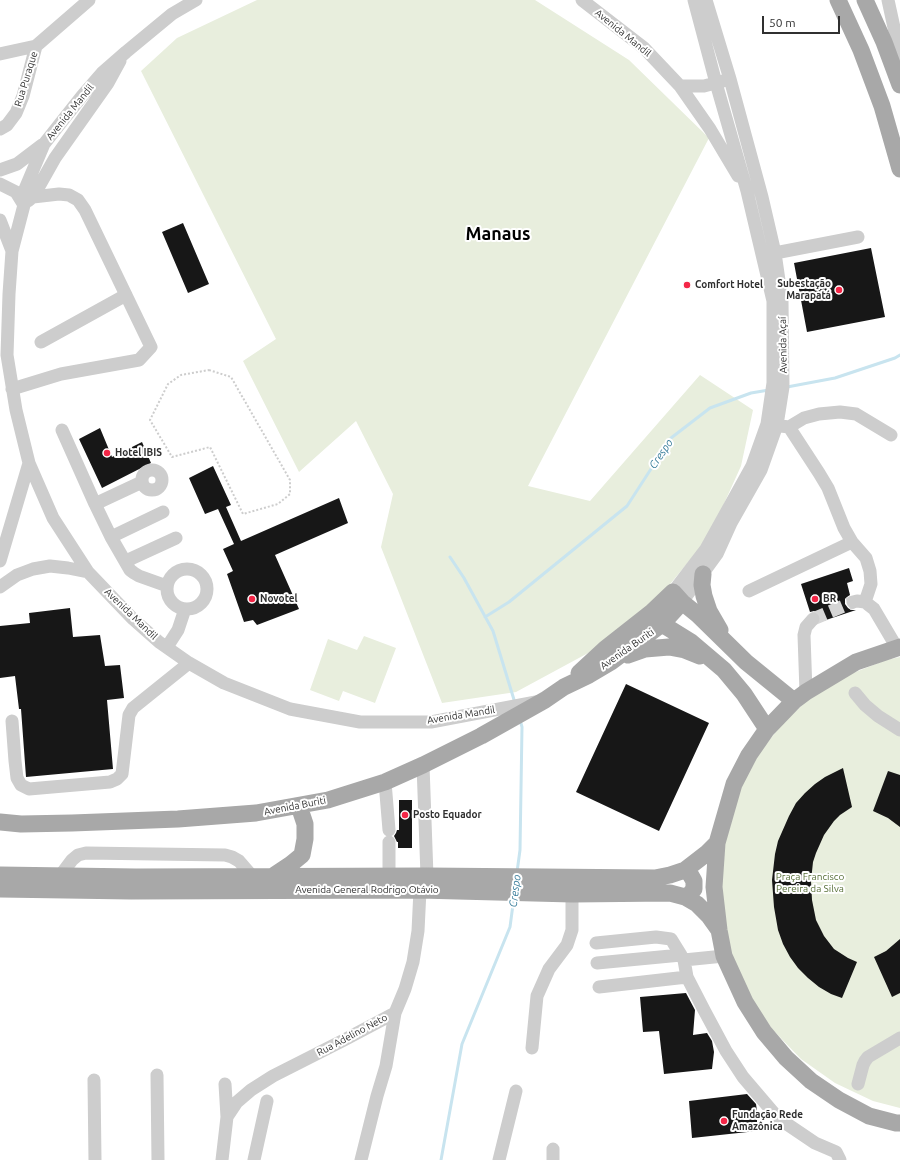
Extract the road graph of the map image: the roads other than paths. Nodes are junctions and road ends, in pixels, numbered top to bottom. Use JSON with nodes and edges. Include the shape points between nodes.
{"nodes":[{"id":1,"x":89,"y":0,"type":"edge"},
{"id":2,"x":196,"y":0,"type":"edge"},
{"id":3,"x":582,"y":0,"type":"edge"},
{"id":4,"x":694,"y":0,"type":"edge"},
{"id":5,"x":706,"y":0,"type":"edge"},
{"id":6,"x":838,"y":0,"type":"edge"},
{"id":7,"x":864,"y":0,"type":"edge"},
{"id":8,"x":888,"y":0,"type":"edge"},
{"id":9,"x":36,"y":46,"type":"junction"},
{"id":10,"x":126,"y":52,"type":"junction"},
{"id":11,"x":0,"y":54,"type":"edge"},
{"id":12,"x":900,"y":55,"type":"edge"},
{"id":13,"x":730,"y":79,"type":"junction"},
{"id":14,"x":716,"y":83,"type":"junction"},
{"id":15,"x":900,"y":85,"type":"edge"},
{"id":16,"x":680,"y":86,"type":"junction"},
{"id":17,"x":0,"y":128,"type":"edge"},
{"id":18,"x":44,"y":144,"type":"junction"},
{"id":19,"x":900,"y":169,"type":"edge"},
{"id":20,"x":0,"y":170,"type":"edge"},
{"id":21,"x":0,"y":184,"type":"edge"},
{"id":22,"x":747,"y":191,"type":"junction"},
{"id":23,"x":28,"y":201,"type":"junction"},
{"id":24,"x":0,"y":220,"type":"edge"},
{"id":25,"x":858,"y":237,"type":"dead end"},
{"id":26,"x":12,"y":251,"type":"junction"},
{"id":27,"x":775,"y":253,"type":"junction"},
{"id":28,"x":126,"y":295,"type":"junction"},
{"id":29,"x":41,"y":342,"type":"dead end"},
{"id":30,"x":12,"y":389,"type":"junction"},
{"id":31,"x":778,"y":425,"type":"junction"},
{"id":32,"x":62,"y":430,"type":"dead end"},
{"id":33,"x":891,"y":435,"type":"dead end"},
{"id":34,"x":29,"y":463,"type":"junction"},
{"id":35,"x":142,"y":482,"type":"dead end"},
{"id":36,"x":95,"y":504,"type":"junction"},
{"id":37,"x":163,"y":512,"type":"dead end"},
{"id":38,"x":111,"y":537,"type":"junction"},
{"id":39,"x":176,"y":538,"type":"dead end"},
{"id":40,"x":852,"y":542,"type":"junction"},
{"id":41,"x":0,"y":561,"type":"edge"},
{"id":42,"x":126,"y":562,"type":"junction"},
{"id":43,"x":88,"y":572,"type":"junction"},
{"id":44,"x":703,"y":574,"type":"junction"},
{"id":45,"x":1,"y":585,"type":"edge"},
{"id":46,"x":167,"y":586,"type":"junction"},
{"id":47,"x":749,"y":592,"type":"dead end"},
{"id":48,"x":678,"y":597,"type":"junction"},
{"id":49,"x":181,"y":608,"type":"junction"},
{"id":50,"x":657,"y":618,"type":"junction"},
{"id":51,"x":813,"y":619,"type":"tunnel mouth"},
{"id":52,"x":163,"y":645,"type":"junction"},
{"id":53,"x":729,"y":646,"type":"junction"},
{"id":54,"x":899,"y":648,"type":"edge"},
{"id":55,"x":611,"y":662,"type":"junction"},
{"id":56,"x":715,"y":662,"type":"junction"},
{"id":57,"x":189,"y":663,"type":"junction"},
{"id":58,"x":564,"y":687,"type":"junction"},
{"id":59,"x":855,"y":693,"type":"dead end"},
{"id":60,"x":800,"y":696,"type":"junction"},
{"id":61,"x":545,"y":700,"type":"junction"},
{"id":62,"x":12,"y":721,"type":"dead end"},
{"id":63,"x":767,"y":729,"type":"junction"},
{"id":64,"x":900,"y":730,"type":"edge"},
{"id":65,"x":424,"y":765,"type":"junction"},
{"id":66,"x":385,"y":782,"type":"junction"},
{"id":67,"x":299,"y":806,"type":"junction"},
{"id":68,"x":0,"y":822,"type":"edge"},
{"id":69,"x":716,"y":843,"type":"junction"},
{"id":70,"x":684,"y":870,"type":"junction"},
{"id":71,"x":0,"y":875,"type":"edge"},
{"id":72,"x":60,"y":876,"type":"junction"},
{"id":73,"x":252,"y":876,"type":"junction"},
{"id":74,"x":273,"y":876,"type":"junction"},
{"id":75,"x":389,"y":876,"type":"junction"},
{"id":76,"x":424,"y":883,"type":"junction"},
{"id":77,"x":0,"y":890,"type":"edge"},
{"id":78,"x":572,"y":894,"type":"junction"},
{"id":79,"x":685,"y":897,"type":"junction"},
{"id":80,"x":719,"y":930,"type":"junction"},
{"id":81,"x":596,"y":942,"type":"dead end"},
{"id":82,"x":724,"y":956,"type":"junction"},
{"id":83,"x":682,"y":957,"type":"junction"},
{"id":84,"x":597,"y":963,"type":"dead end"},
{"id":85,"x":687,"y":977,"type":"junction"},
{"id":86,"x":599,"y":987,"type":"dead end"},
{"id":87,"x":395,"y":1012,"type":"junction"},
{"id":88,"x":900,"y":1038,"type":"edge"},
{"id":89,"x":532,"y":1048,"type":"dead end"},
{"id":90,"x":157,"y":1075,"type":"dead end"},
{"id":91,"x":94,"y":1080,"type":"dead end"},
{"id":92,"x":225,"y":1084,"type":"dead end"},
{"id":93,"x":858,"y":1084,"type":"dead end"},
{"id":94,"x":516,"y":1091,"type":"dead end"},
{"id":95,"x":267,"y":1101,"type":"dead end"},
{"id":96,"x":227,"y":1117,"type":"junction"},
{"id":97,"x":898,"y":1124,"type":"edge"},
{"id":98,"x":94,"y":1160,"type":"edge"},
{"id":99,"x":158,"y":1160,"type":"edge"},
{"id":100,"x":222,"y":1160,"type":"edge"},
{"id":101,"x":254,"y":1160,"type":"edge"},
{"id":102,"x":361,"y":1160,"type":"edge"},
{"id":103,"x":500,"y":1160,"type":"edge"},
{"id":104,"x":840,"y":1160,"type":"edge"}],
"edges":[{"from":1,"to":9,"type":"street","name":"Rua Puraque"},
{"from":2,"to":10,"type":"street","name":"Avenida Mandil","via":[[172,14]]},
{"from":3,"to":16,"type":"street","name":"Avenida Mandil","via":[[644,48]]},
{"from":4,"to":14,"type":"street","name":"Avenida Açaí"},
{"from":5,"to":13,"type":"street","name":"Avenida Açaí"},
{"from":6,"to":19,"type":"main road","via":[[861,50],[882,106]]},
{"from":7,"to":15,"type":"main road","via":[[884,42]]},
{"from":8,"to":12,"type":"street"},
{"from":9,"to":11,"type":"street","name":"Rua Puraque"},
{"from":9,"to":17,"type":"street","name":"Rua Puraque","via":[[16,113],[7,125]]},
{"from":10,"to":18,"type":"street","name":"Avenida Mandil","via":[[102,73]]},
{"from":10,"to":23,"type":"street","name":"Avenida Mandil"},
{"from":13,"to":14,"type":"street"},
{"from":13,"to":27,"type":"street","name":"Avenida Açaí"},
{"from":14,"to":16,"type":"street"},
{"from":14,"to":22,"type":"street","name":"Avenida Açaí"},
{"from":16,"to":22,"type":"street","name":"Avenida Mandil","via":[[710,129]]},
{"from":18,"to":20,"type":"street","via":[[17,164]]},
{"from":18,"to":23,"type":"street","name":"Avenida Mandil","via":[[25,189]]},
{"from":21,"to":23,"type":"street"},
{"from":22,"to":31,"type":"street","name":"Avenida Açaí","via":[[774,301],[773,383]]},
{"from":23,"to":26,"type":"street","name":"Avenida Mandil"},
{"from":23,"to":28,"type":"street","via":[[59,194],[69,195],[78,200]]},
{"from":24,"to":26,"type":"street"},
{"from":25,"to":27,"type":"street"},
{"from":26,"to":30,"type":"street","name":"Avenida Mandil","via":[[7,355]]},
{"from":27,"to":31,"type":"street","name":"Avenida Açaí","via":[[782,301],[783,387]]},
{"from":28,"to":29,"type":"street"},
{"from":28,"to":30,"type":"street","via":[[151,347],[139,360],[61,374]]},
{"from":30,"to":34,"type":"street","name":"Avenida Mandil"},
{"from":31,"to":33,"type":"street","via":[[819,414],[840,412],[856,414]]},
{"from":31,"to":40,"type":"street","via":[[820,474]]},
{"from":31,"to":44,"type":"street","name":"Avenida Açaí","via":[[761,470],[717,554]]},
{"from":31,"to":48,"type":"street","name":"Avenida Açaí"},
{"from":32,"to":36,"type":"street"},
{"from":34,"to":41,"type":"street"},
{"from":34,"to":43,"type":"street","name":"Avenida Mandil","via":[[53,518]]},
{"from":35,"to":36,"type":"street"},
{"from":36,"to":38,"type":"street"},
{"from":37,"to":38,"type":"street"},
{"from":38,"to":42,"type":"street"},
{"from":39,"to":42,"type":"street"},
{"from":40,"to":47,"type":"street"},
{"from":40,"to":54,"type":"street","via":[[866,558],[870,571],[870,584],[859,602],[874,610]]},
{"from":42,"to":46,"type":"street","via":[[134,573]]},
{"from":43,"to":45,"type":"street","via":[[50,566],[17,575]]},
{"from":43,"to":52,"type":"street","name":"Avenida Mandil","via":[[133,620]]},
{"from":44,"to":48,"type":"street","name":"Avenida Açaí"},
{"from":44,"to":53,"type":"main road","via":[[702,585],[709,611]]},
{"from":46,"to":49,"type":"street","via":[[172,601]]},
{"from":46,"to":49,"type":"street","via":[[175,572],[187,568],[194,569],[204,577],[208,591],[206,598],[195,608]]},
{"from":48,"to":50,"type":"main road","name":"Avenida Buriti"},
{"from":48,"to":53,"type":"main road"},
{"from":49,"to":52,"type":"street"},
{"from":50,"to":55,"type":"main road","name":"Avenida Buriti"},
{"from":50,"to":56,"type":"main road"},
{"from":50,"to":58,"type":"main road","name":"Avenida Buriti","via":[[587,664]]},
{"from":51,"to":60,"type":"street","via":[[806,627],[804,635]]},
{"from":52,"to":57,"type":"street","name":"Avenida Mandil"},
{"from":53,"to":60,"type":"main road","via":[[746,662]]},
{"from":54,"to":60,"type":"main road","via":[[856,662]]},
{"from":55,"to":56,"type":"main road","via":[[645,648],[668,647],[685,650]]},
{"from":55,"to":58,"type":"main road","name":"Avenida Buriti"},
{"from":56,"to":63,"type":"main road","via":[[744,694]]},
{"from":57,"to":61,"type":"street","name":"Avenida Mandil","via":[[224,683],[290,709],[360,722],[431,722]]},
{"from":57,"to":62,"type":"street","via":[[133,708],[129,715],[122,774],[110,782],[29,789],[21,786],[17,778]]},
{"from":58,"to":61,"type":"main road","name":"Avenida Buriti"},
{"from":59,"to":64,"type":"street","via":[[874,713]]},
{"from":60,"to":63,"type":"main road"},
{"from":61,"to":65,"type":"main road","name":"Avenida Buriti"},
{"from":63,"to":69,"type":"main road","via":[[749,755],[734,784]]},
{"from":65,"to":66,"type":"main road","name":"Avenida Buriti"},
{"from":65,"to":76,"type":"street","name":"Rua Adelino Neto"},
{"from":66,"to":67,"type":"main road","name":"Avenida Buriti","via":[[328,800]]},
{"from":66,"to":75,"type":"street"},
{"from":67,"to":68,"type":"main road","name":"Avenida Buriti","via":[[256,813],[178,819],[21,824]]},
{"from":67,"to":74,"type":"main road","via":[[305,824],[302,855]]},
{"from":69,"to":70,"type":"main road","name":"Avenida General Rodrigo Otávio"},
{"from":69,"to":80,"type":"main road","via":[[714,887]]},
{"from":70,"to":76,"type":"main road","name":"Avenida General Rodrigo Otávio","via":[[655,878]]},
{"from":70,"to":79,"type":"main road","via":[[694,881],[694,889]]},
{"from":71,"to":72,"type":"main road","name":"Avenida General Rodrigo Otávio"},
{"from":72,"to":73,"type":"main road","name":"Avenida General Rodrigo Otávio"},
{"from":72,"to":73,"type":"street","via":[[72,860],[86,853],[225,856],[239,861]]},
{"from":73,"to":74,"type":"main road","name":"Avenida General Rodrigo Otávio"},
{"from":74,"to":75,"type":"main road","name":"Avenida General Rodrigo Otávio"},
{"from":75,"to":76,"type":"main road","name":"Avenida General Rodrigo Otávio"},
{"from":76,"to":77,"type":"main road","name":"Avenida General Rodrigo Otávio","via":[[94,891]]},
{"from":76,"to":78,"type":"main road","name":"Avenida General Rodrigo Otávio"},
{"from":76,"to":87,"type":"street","name":"Rua Adelino Neto","via":[[413,962]]},
{"from":78,"to":79,"type":"main road","name":"Avenida General Rodrigo Otávio","via":[[670,893]]},
{"from":78,"to":89,"type":"street","via":[[572,930],[567,945],[549,969],[537,996]]},
{"from":79,"to":80,"type":"main road","name":"Avenida General Rodrigo Otávio","via":[[698,904]]},
{"from":80,"to":82,"type":"main road"},
{"from":81,"to":83,"type":"street","via":[[656,937],[671,939]]},
{"from":82,"to":83,"type":"street"},
{"from":82,"to":97,"type":"main road","via":[[745,1002],[764,1032],[786,1058],[839,1100],[869,1116]]},
{"from":83,"to":84,"type":"street"},
{"from":83,"to":85,"type":"street"},
{"from":85,"to":86,"type":"street"},
{"from":85,"to":104,"type":"street","via":[[726,1051],[743,1077],[778,1118],[815,1143],[836,1152]]},
{"from":87,"to":96,"type":"street","name":"Rua Adelino Neto","via":[[264,1081],[237,1102]]},
{"from":87,"to":102,"type":"street","via":[[386,1066]]},
{"from":88,"to":93,"type":"street","via":[[865,1060]]},
{"from":90,"to":99,"type":"street"},
{"from":91,"to":98,"type":"street"},
{"from":92,"to":96,"type":"street","name":"Rua Adelino Neto"},
{"from":94,"to":103,"type":"street"},
{"from":95,"to":101,"type":"street"},
{"from":96,"to":100,"type":"street","name":"Rua Adelino Neto"}]}
